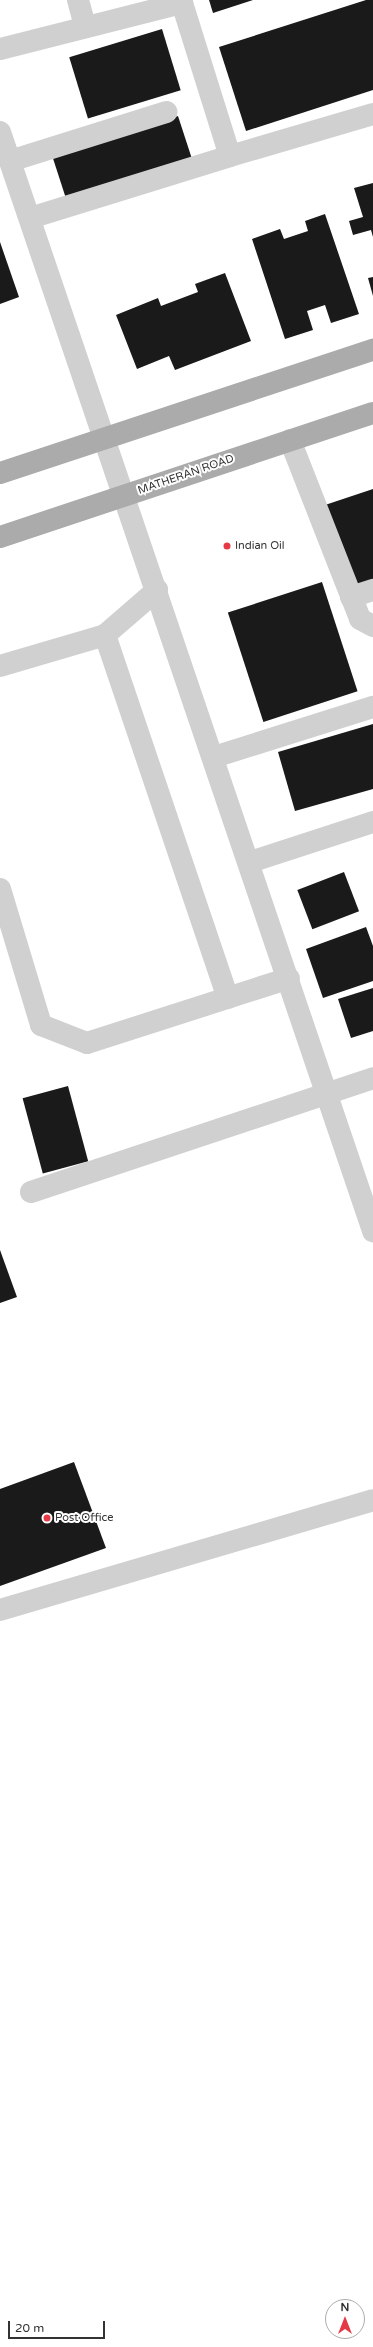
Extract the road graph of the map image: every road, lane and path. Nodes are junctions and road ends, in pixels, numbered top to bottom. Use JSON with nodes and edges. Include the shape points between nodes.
{"nodes":[{"id":1,"x":78,"y":0,"type":"edge"},
{"id":2,"x":182,"y":1,"type":"edge"},
{"id":3,"x":85,"y":27,"type":"junction"},
{"id":4,"x":0,"y":49,"type":"edge"},
{"id":5,"x":166,"y":112,"type":"dead end"},
{"id":6,"x":373,"y":114,"type":"edge"},
{"id":7,"x":0,"y":132,"type":"edge"},
{"id":8,"x":230,"y":156,"type":"junction"},
{"id":9,"x":10,"y":161,"type":"junction"},
{"id":10,"x":30,"y":218,"type":"junction"},
{"id":11,"x":373,"y":350,"type":"edge"},
{"id":12,"x":373,"y":413,"type":"edge"},
{"id":13,"x":107,"y":438,"type":"junction"},
{"id":14,"x":290,"y":440,"type":"junction"},
{"id":15,"x":0,"y":473,"type":"edge"},
{"id":16,"x":125,"y":496,"type":"junction"},
{"id":17,"x":0,"y":537,"type":"edge"},
{"id":18,"x":157,"y":590,"type":"junction"},
{"id":19,"x":373,"y":590,"type":"edge"},
{"id":20,"x":351,"y":597,"type":"junction"},
{"id":21,"x":373,"y":626,"type":"edge"},
{"id":22,"x":104,"y":635,"type":"junction"},
{"id":23,"x":0,"y":666,"type":"edge"},
{"id":24,"x":373,"y":706,"type":"edge"},
{"id":25,"x":214,"y":757,"type":"junction"},
{"id":26,"x":373,"y":822,"type":"edge"},
{"id":27,"x":250,"y":862,"type":"junction"},
{"id":28,"x":0,"y":889,"type":"edge"},
{"id":29,"x":289,"y":978,"type":"junction"},
{"id":30,"x":228,"y":998,"type":"junction"},
{"id":31,"x":373,"y":1078,"type":"edge"},
{"id":32,"x":327,"y":1093,"type":"junction"},
{"id":33,"x":31,"y":1192,"type":"dead end"},
{"id":34,"x":373,"y":1231,"type":"edge"},
{"id":35,"x":373,"y":1500,"type":"edge"},
{"id":36,"x":0,"y":1610,"type":"edge"}],
"edges":[{"from":1,"to":3,"type":"street"},
{"from":2,"to":3,"type":"street"},
{"from":2,"to":8,"type":"street"},
{"from":3,"to":4,"type":"street"},
{"from":5,"to":9,"type":"street"},
{"from":6,"to":8,"type":"street"},
{"from":7,"to":9,"type":"street"},
{"from":8,"to":10,"type":"street"},
{"from":9,"to":10,"type":"street"},
{"from":10,"to":13,"type":"street"},
{"from":11,"to":13,"type":"main road"},
{"from":12,"to":14,"type":"main road","name":"MATHERAN ROAD"},
{"from":13,"to":15,"type":"main road"},
{"from":13,"to":16,"type":"street"},
{"from":14,"to":16,"type":"main road","name":"MATHERAN ROAD"},
{"from":14,"to":20,"type":"street"},
{"from":16,"to":17,"type":"main road","name":"MATHERAN ROAD"},
{"from":16,"to":18,"type":"street"},
{"from":18,"to":22,"type":"street"},
{"from":18,"to":25,"type":"street"},
{"from":19,"to":20,"type":"street"},
{"from":20,"to":21,"type":"street","via":[[360,619]]},
{"from":22,"to":23,"type":"street"},
{"from":22,"to":30,"type":"street"},
{"from":24,"to":25,"type":"street"},
{"from":25,"to":27,"type":"street"},
{"from":26,"to":27,"type":"street"},
{"from":27,"to":29,"type":"street"},
{"from":28,"to":30,"type":"street","via":[[41,1025],[87,1043]]},
{"from":29,"to":30,"type":"street"},
{"from":29,"to":32,"type":"street"},
{"from":31,"to":32,"type":"street"},
{"from":32,"to":33,"type":"street"},
{"from":32,"to":34,"type":"street"},
{"from":35,"to":36,"type":"street"}]}
